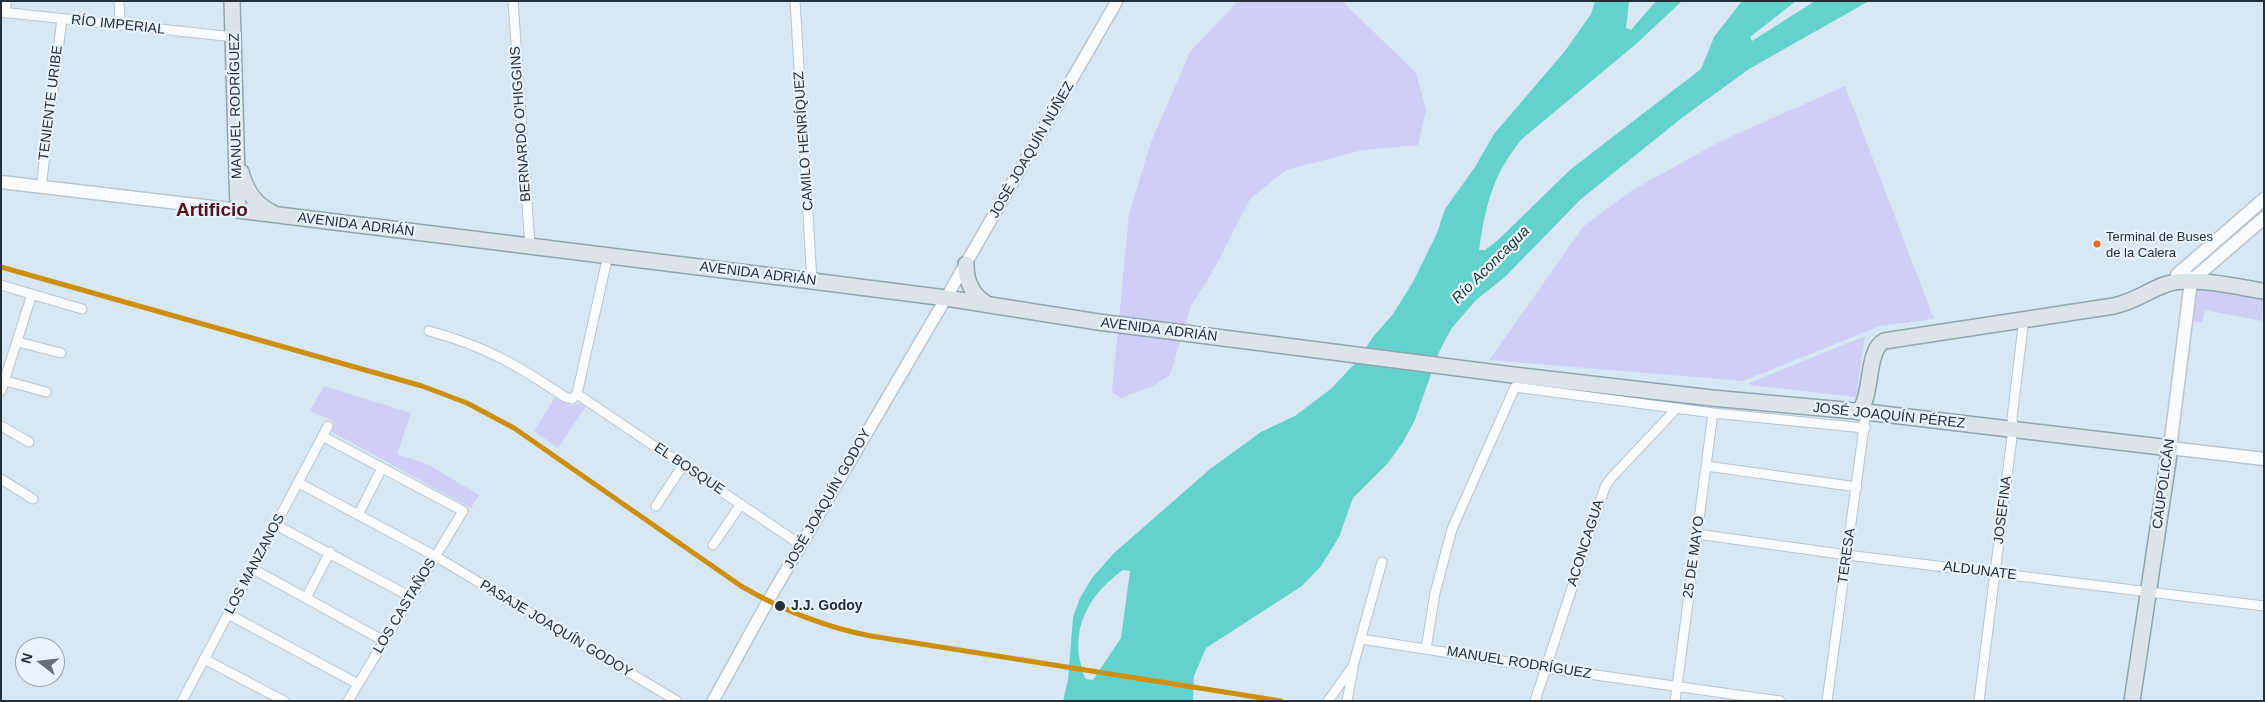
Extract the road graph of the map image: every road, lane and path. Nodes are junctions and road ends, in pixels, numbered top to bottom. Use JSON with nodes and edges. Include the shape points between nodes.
{"nodes":[{"id":1,"x":6,"y":1,"type":"edge"},
{"id":2,"x":119,"y":1,"type":"edge"},
{"id":3,"x":232,"y":1,"type":"edge"},
{"id":4,"x":512,"y":1,"type":"edge"},
{"id":5,"x":795,"y":1,"type":"edge"},
{"id":6,"x":1117,"y":1,"type":"edge"},
{"id":7,"x":4,"y":12,"type":"edge"},
{"id":8,"x":62,"y":19,"type":"junction"},
{"id":9,"x":120,"y":25,"type":"junction"},
{"id":10,"x":234,"y":37,"type":"junction"},
{"id":11,"x":237,"y":157,"type":"junction"},
{"id":12,"x":1,"y":182,"type":"edge"},
{"id":13,"x":41,"y":187,"type":"junction"},
{"id":14,"x":2264,"y":199,"type":"edge"},
{"id":15,"x":238,"y":210,"type":"junction"},
{"id":16,"x":279,"y":216,"type":"junction"},
{"id":17,"x":2264,"y":218,"type":"edge"},
{"id":18,"x":530,"y":246,"type":"junction"},
{"id":19,"x":608,"y":255,"type":"junction"},
{"id":20,"x":966,"y":264,"type":"junction"},
{"id":21,"x":2186,"y":276,"type":"junction"},
{"id":22,"x":812,"y":281,"type":"junction"},
{"id":23,"x":1,"y":286,"type":"edge"},
{"id":24,"x":2264,"y":291,"type":"edge"},
{"id":25,"x":32,"y":294,"type":"junction"},
{"id":26,"x":946,"y":298,"type":"junction"},
{"id":27,"x":987,"y":304,"type":"junction"},
{"id":28,"x":82,"y":309,"type":"dead end"},
{"id":29,"x":2024,"y":318,"type":"junction"},
{"id":30,"x":429,"y":330,"type":"dead end"},
{"id":31,"x":18,"y":342,"type":"junction"},
{"id":32,"x":61,"y":353,"type":"dead end"},
{"id":33,"x":6,"y":381,"type":"junction"},
{"id":34,"x":1514,"y":381,"type":"junction"},
{"id":35,"x":1,"y":391,"type":"edge"},
{"id":36,"x":46,"y":392,"type":"dead end"},
{"id":37,"x":577,"y":394,"type":"junction"},
{"id":38,"x":1864,"y":407,"type":"junction"},
{"id":39,"x":1677,"y":408,"type":"junction"},
{"id":40,"x":1713,"y":413,"type":"junction"},
{"id":41,"x":1,"y":426,"type":"edge"},
{"id":42,"x":328,"y":426,"type":"dead end"},
{"id":43,"x":1865,"y":428,"type":"junction"},
{"id":44,"x":2013,"y":430,"type":"junction"},
{"id":45,"x":324,"y":437,"type":"junction"},
{"id":46,"x":29,"y":442,"type":"dead end"},
{"id":47,"x":2170,"y":448,"type":"junction"},
{"id":48,"x":2264,"y":460,"type":"edge"},
{"id":49,"x":683,"y":465,"type":"junction"},
{"id":50,"x":1706,"y":466,"type":"junction"},
{"id":51,"x":382,"y":468,"type":"junction"},
{"id":52,"x":1,"y":479,"type":"edge"},
{"id":53,"x":299,"y":483,"type":"junction"},
{"id":54,"x":1857,"y":487,"type":"junction"},
{"id":55,"x":32,"y":499,"type":"dead end"},
{"id":56,"x":741,"y":504,"type":"junction"},
{"id":57,"x":656,"y":506,"type":"dead end"},
{"id":58,"x":358,"y":515,"type":"junction"},
{"id":59,"x":276,"y":525,"type":"junction"},
{"id":60,"x":1697,"y":534,"type":"junction"},
{"id":61,"x":713,"y":545,"type":"dead end"},
{"id":62,"x":802,"y":545,"type":"junction"},
{"id":63,"x":330,"y":552,"type":"junction"},
{"id":64,"x":1847,"y":555,"type":"junction"},
{"id":65,"x":435,"y":556,"type":"junction"},
{"id":66,"x":1382,"y":562,"type":"dead end"},
{"id":67,"x":253,"y":569,"type":"junction"},
{"id":68,"x":1995,"y":573,"type":"junction"},
{"id":69,"x":2148,"y":592,"type":"junction"},
{"id":70,"x":411,"y":596,"type":"junction"},
{"id":71,"x":306,"y":598,"type":"junction"},
{"id":72,"x":2264,"y":606,"type":"edge"},
{"id":73,"x":228,"y":614,"type":"junction"},
{"id":74,"x":1361,"y":639,"type":"junction"},
{"id":75,"x":384,"y":641,"type":"junction"},
{"id":76,"x":1426,"y":649,"type":"junction"},
{"id":77,"x":204,"y":659,"type":"junction"},
{"id":78,"x":1353,"y":666,"type":"junction"},
{"id":79,"x":1546,"y":668,"type":"junction"},
{"id":80,"x":358,"y":684,"type":"junction"},
{"id":81,"x":1676,"y":686,"type":"junction"},
{"id":82,"x":185,"y":700,"type":"edge"},
{"id":83,"x":284,"y":701,"type":"edge"},
{"id":84,"x":348,"y":701,"type":"edge"},
{"id":85,"x":677,"y":701,"type":"edge"},
{"id":86,"x":714,"y":701,"type":"edge"},
{"id":87,"x":1328,"y":701,"type":"edge"},
{"id":88,"x":1347,"y":701,"type":"edge"},
{"id":89,"x":1535,"y":701,"type":"edge"},
{"id":90,"x":1676,"y":701,"type":"edge"},
{"id":91,"x":1780,"y":701,"type":"edge"},
{"id":92,"x":1827,"y":701,"type":"edge"},
{"id":93,"x":1979,"y":701,"type":"edge"},
{"id":94,"x":2132,"y":701,"type":"edge"}],
"edges":[{"from":1,"to":7,"type":"street"},
{"from":2,"to":9,"type":"street"},
{"from":3,"to":10,"type":"main road","name":"MANUEL RODRÍGUEZ"},
{"from":4,"to":18,"type":"street","name":"BERNARDO O'HIGGINS"},
{"from":5,"to":22,"type":"street","name":"CAMILO HENRÍQUEZ"},
{"from":6,"to":20,"type":"street","name":"JOSÉ JOAQUÍN NÚÑEZ"},
{"from":7,"to":8,"type":"street","name":"RÍO IMPERIAL"},
{"from":8,"to":9,"type":"street","name":"RÍO IMPERIAL"},
{"from":8,"to":13,"type":"street","name":"TENIENTE URIBE"},
{"from":9,"to":10,"type":"street","name":"RÍO IMPERIAL"},
{"from":10,"to":11,"type":"main road","name":"MANUEL RODRÍGUEZ"},
{"from":11,"to":15,"type":"main road","name":"MANUEL RODRÍGUEZ"},
{"from":11,"to":16,"type":"main road","via":[[249,194],[265,209]]},
{"from":12,"to":13,"type":"main road","name":"AVENIDA ADRIÁN"},
{"from":13,"to":15,"type":"main road","name":"AVENIDA ADRIÁN"},
{"from":14,"to":21,"type":"main road"},
{"from":15,"to":16,"type":"main road","name":"AVENIDA ADRIÁN"},
{"from":16,"to":18,"type":"main road","name":"AVENIDA ADRIÁN"},
{"from":17,"to":21,"type":"main road"},
{"from":18,"to":19,"type":"main road","name":"AVENIDA ADRIÁN"},
{"from":19,"to":22,"type":"main road","name":"AVENIDA ADRIÁN"},
{"from":19,"to":37,"type":"street"},
{"from":20,"to":26,"type":"street","name":"JOSÉ JOAQUÍN NÚÑEZ"},
{"from":20,"to":27,"type":"main road","via":[[969,286]]},
{"from":21,"to":24,"type":"main road"},
{"from":21,"to":29,"type":"main road","via":[[2133,302],[2083,312]]},
{"from":21,"to":47,"type":"main road","name":"CAUPOLICÁN"},
{"from":22,"to":26,"type":"main road","name":"AVENIDA ADRIÁN"},
{"from":23,"to":25,"type":"street"},
{"from":25,"to":28,"type":"street"},
{"from":25,"to":31,"type":"street"},
{"from":26,"to":27,"type":"main road","name":"AVENIDA ADRIÁN"},
{"from":26,"to":62,"type":"street","name":"JOSÉ JOAQUÍN GODOY"},
{"from":27,"to":34,"type":"main road","name":"AVENIDA ADRIÁN"},
{"from":29,"to":38,"type":"main road","name":"TERESA","via":[[1884,341],[1875,351]]},
{"from":29,"to":44,"type":"street","name":"JOSEFINA"},
{"from":30,"to":37,"type":"street","name":"EL BOSQUE","via":[[496,354],[568,399]]},
{"from":31,"to":32,"type":"street"},
{"from":31,"to":33,"type":"street"},
{"from":33,"to":35,"type":"street"},
{"from":33,"to":36,"type":"street"},
{"from":34,"to":38,"type":"main road","name":"JOSÉ JOAQUÍN PÉREZ"},
{"from":34,"to":39,"type":"street","name":"JOSÉ JOAQUÍN PÉREZ"},
{"from":34,"to":76,"type":"street","via":[[1452,529],[1435,593]]},
{"from":37,"to":49,"type":"street","name":"EL BOSQUE"},
{"from":38,"to":43,"type":"street","name":"TERESA"},
{"from":38,"to":44,"type":"main road","name":"JOSÉ JOAQUÍN PÉREZ","via":[[1892,415]]},
{"from":39,"to":40,"type":"street","name":"JOSÉ JOAQUÍN PÉREZ"},
{"from":39,"to":79,"type":"street","name":"ACONCAGUA","via":[[1605,487]]},
{"from":40,"to":43,"type":"street","name":"JOSÉ JOAQUÍN PÉREZ"},
{"from":40,"to":50,"type":"street","name":"25 DE MAYO"},
{"from":41,"to":46,"type":"street"},
{"from":42,"to":45,"type":"street","name":"LOS MANZANOS"},
{"from":43,"to":54,"type":"street","name":"TERESA"},
{"from":44,"to":47,"type":"main road","name":"JOSÉ JOAQUÍN PÉREZ"},
{"from":44,"to":68,"type":"street","name":"JOSEFINA"},
{"from":45,"to":51,"type":"street"},
{"from":45,"to":53,"type":"street","name":"LOS MANZANOS"},
{"from":47,"to":48,"type":"main road","name":"JOSÉ JOAQUÍN PÉREZ"},
{"from":47,"to":69,"type":"main road","name":"CAUPOLICÁN"},
{"from":49,"to":56,"type":"street","name":"EL BOSQUE"},
{"from":49,"to":57,"type":"street"},
{"from":50,"to":54,"type":"street"},
{"from":50,"to":60,"type":"street","name":"25 DE MAYO"},
{"from":51,"to":58,"type":"street"},
{"from":51,"to":65,"type":"street","name":"LOS CASTAÑOS","via":[[463,511]]},
{"from":52,"to":55,"type":"street"},
{"from":53,"to":58,"type":"street","name":"PASAJE JOAQUÍN GODOY"},
{"from":53,"to":59,"type":"street","name":"LOS MANZANOS"},
{"from":54,"to":64,"type":"street","name":"TERESA"},
{"from":56,"to":61,"type":"street"},
{"from":56,"to":62,"type":"street","name":"EL BOSQUE"},
{"from":58,"to":65,"type":"street","name":"PASAJE JOAQUÍN GODOY"},
{"from":59,"to":63,"type":"street"},
{"from":59,"to":67,"type":"street","name":"LOS MANZANOS"},
{"from":60,"to":64,"type":"street","name":"ALDUNATE"},
{"from":60,"to":81,"type":"street","name":"25 DE MAYO"},
{"from":62,"to":86,"type":"street","name":"JOSÉ JOAQUÍN GODOY"},
{"from":63,"to":70,"type":"street"},
{"from":63,"to":71,"type":"street"},
{"from":64,"to":68,"type":"street","name":"ALDUNATE"},
{"from":64,"to":92,"type":"street","name":"TERESA"},
{"from":65,"to":70,"type":"street","name":"LOS CASTAÑOS"},
{"from":65,"to":85,"type":"street","name":"PASAJE JOAQUÍN GODOY"},
{"from":66,"to":74,"type":"street"},
{"from":67,"to":71,"type":"street"},
{"from":67,"to":73,"type":"street","name":"LOS MANZANOS"},
{"from":68,"to":69,"type":"street","name":"ALDUNATE"},
{"from":68,"to":93,"type":"street","name":"JOSEFINA"},
{"from":69,"to":72,"type":"street","name":"ALDUNATE"},
{"from":69,"to":94,"type":"main road","name":"CAUPOLICÁN"},
{"from":70,"to":75,"type":"street","name":"LOS CASTAÑOS"},
{"from":71,"to":75,"type":"street"},
{"from":73,"to":77,"type":"street","name":"LOS MANZANOS"},
{"from":73,"to":80,"type":"street"},
{"from":74,"to":76,"type":"street","name":"MANUEL RODRÍGUEZ"},
{"from":74,"to":78,"type":"street"},
{"from":75,"to":80,"type":"street","name":"LOS CASTAÑOS"},
{"from":76,"to":79,"type":"street","name":"MANUEL RODRÍGUEZ"},
{"from":77,"to":82,"type":"street","name":"LOS MANZANOS"},
{"from":77,"to":83,"type":"street"},
{"from":78,"to":87,"type":"street"},
{"from":78,"to":88,"type":"street"},
{"from":79,"to":81,"type":"street","name":"MANUEL RODRÍGUEZ"},
{"from":79,"to":89,"type":"street","name":"ACONCAGUA"},
{"from":80,"to":84,"type":"street","name":"LOS CASTAÑOS"},
{"from":81,"to":90,"type":"street","name":"25 DE MAYO"},
{"from":81,"to":91,"type":"street","name":"MANUEL RODRÍGUEZ"}]}
